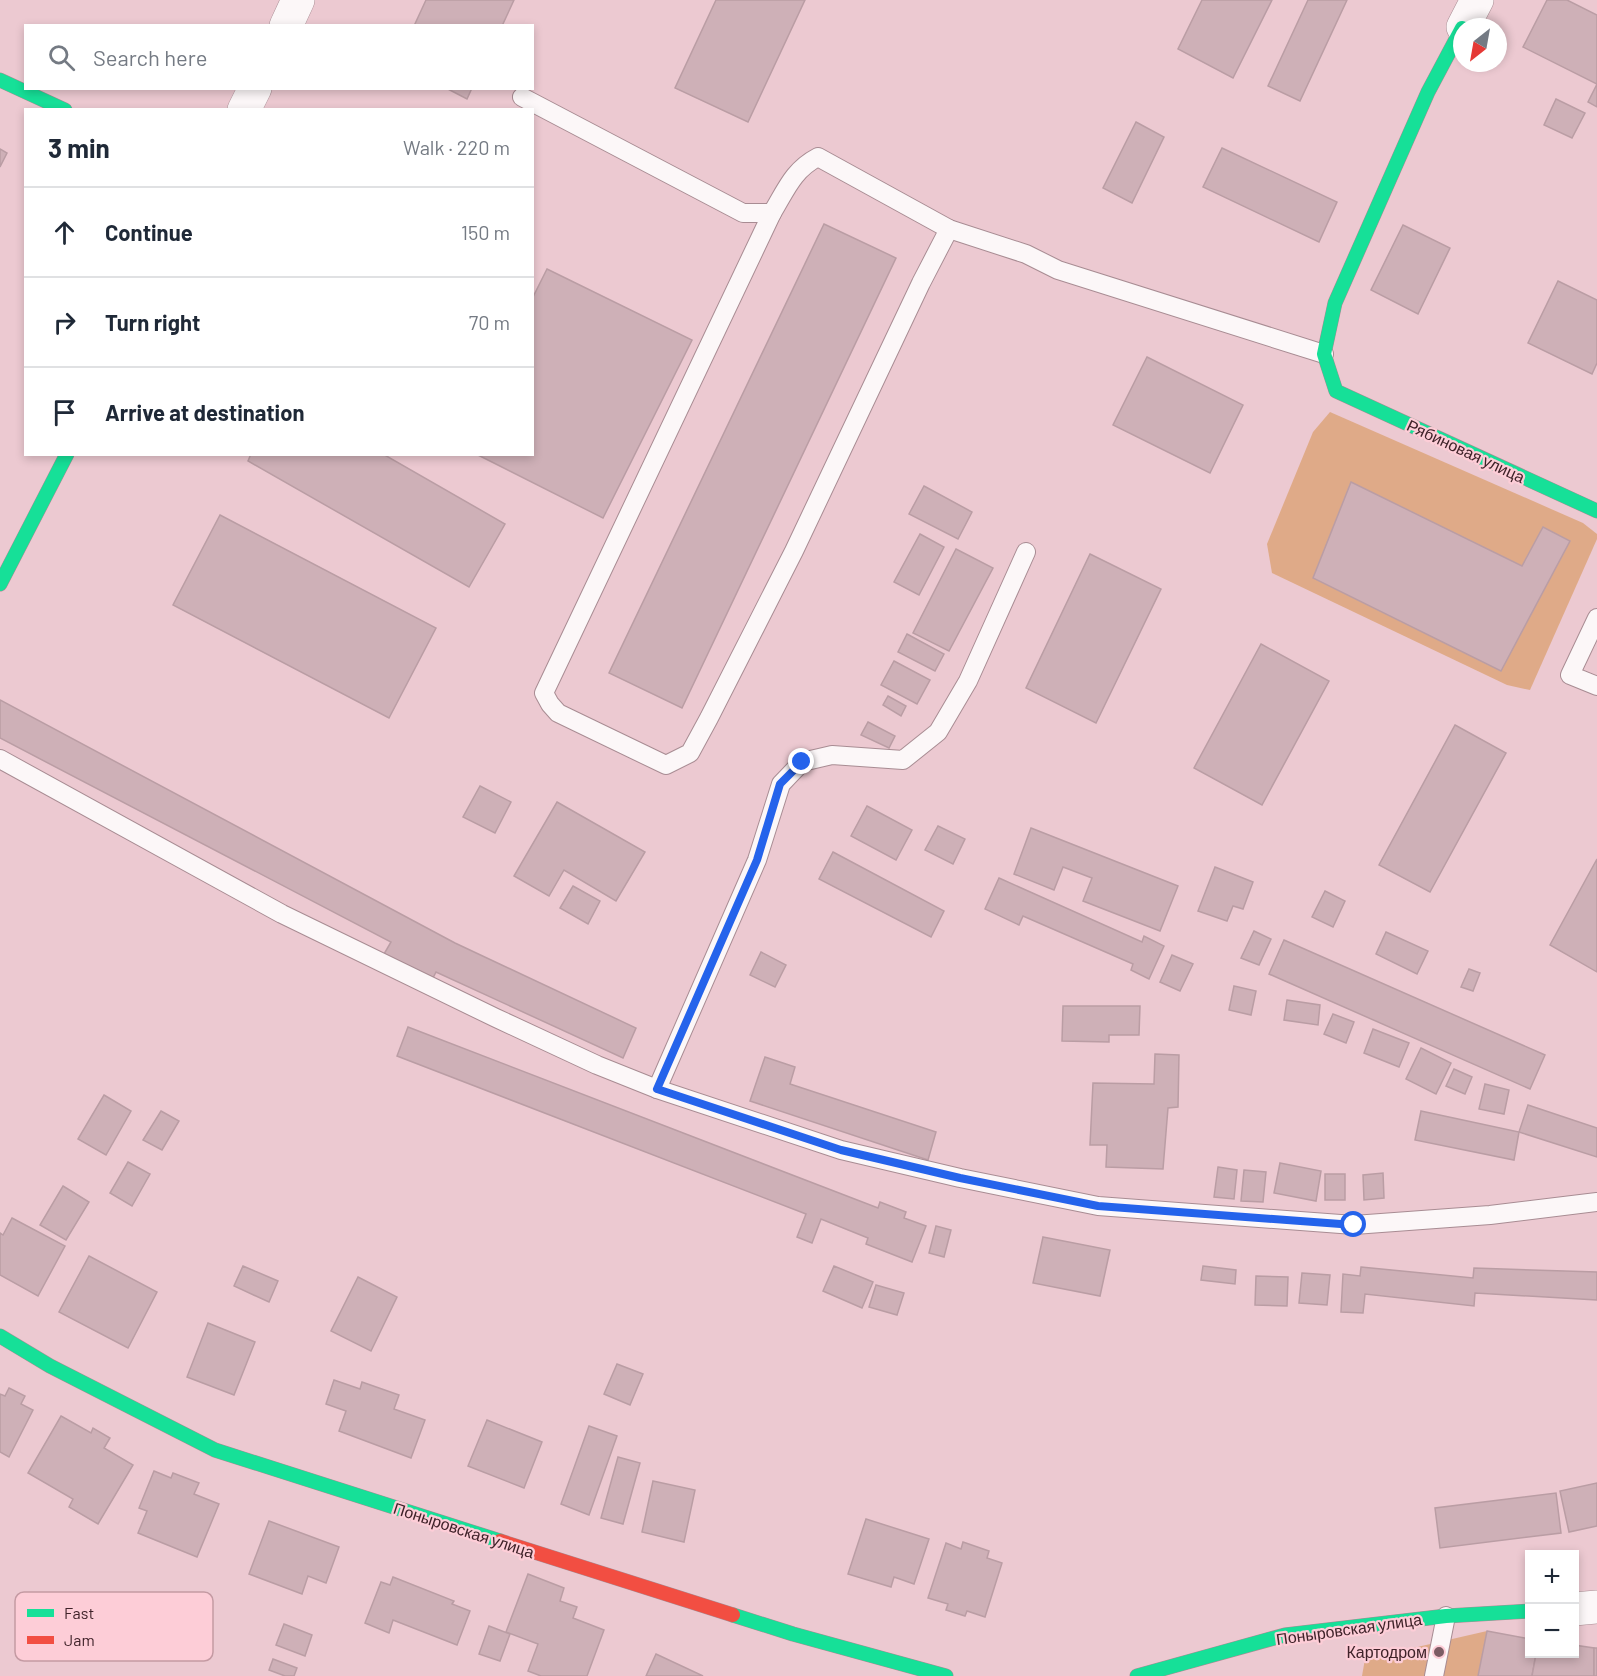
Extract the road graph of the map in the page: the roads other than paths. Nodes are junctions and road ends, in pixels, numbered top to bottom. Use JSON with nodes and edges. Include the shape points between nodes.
{"nodes":[{"id":1,"x":298,"y":0,"type":"edge"},
{"id":2,"x":1477,"y":0,"type":"edge"},
{"id":3,"x":1467,"y":18,"type":"edge"},
{"id":4,"x":287,"y":24,"type":"edge"},
{"id":5,"x":1453,"y":45,"type":"edge"},
{"id":6,"x":0,"y":80,"type":"edge"},
{"id":7,"x":254,"y":90,"type":"edge"},
{"id":8,"x":522,"y":97,"type":"dead end"},
{"id":9,"x":60,"y":108,"type":"edge"},
{"id":10,"x":245,"y":108,"type":"edge"},
{"id":11,"x":772,"y":213,"type":"junction"},
{"id":12,"x":949,"y":228,"type":"junction"},
{"id":13,"x":1324,"y":354,"type":"junction"},
{"id":14,"x":66,"y":456,"type":"edge"},
{"id":15,"x":1597,"y":511,"type":"edge"},
{"id":16,"x":1026,"y":552,"type":"dead end"},
{"id":17,"x":0,"y":584,"type":"edge"},
{"id":18,"x":1597,"y":618,"type":"edge"},
{"id":19,"x":1597,"y":686,"type":"edge"},
{"id":20,"x":0,"y":759,"type":"edge"},
{"id":21,"x":657,"y":1089,"type":"junction"},
{"id":22,"x":1597,"y":1202,"type":"edge"},
{"id":23,"x":0,"y":1336,"type":"edge"},
{"id":24,"x":1597,"y":1608,"type":"edge"},
{"id":25,"x":1579,"y":1609,"type":"edge"},
{"id":26,"x":1525,"y":1611,"type":"edge"},
{"id":27,"x":1446,"y":1616,"type":"junction"},
{"id":28,"x":1170,"y":1672,"type":"edge"},
{"id":29,"x":946,"y":1676,"type":"edge"},
{"id":30,"x":1137,"y":1676,"type":"edge"},
{"id":31,"x":1434,"y":1676,"type":"edge"}],
"edges":[{"from":1,"to":4,"type":"street"},
{"from":2,"to":3,"type":"street"},
{"from":5,"to":13,"type":"street","via":[[1428,92],[1335,303]]},
{"from":6,"to":9,"type":"street"},
{"from":7,"to":10,"type":"street"},
{"from":8,"to":11,"type":"lane","via":[[743,213]]},
{"from":11,"to":12,"type":"lane","via":[[796,173],[818,157]]},
{"from":11,"to":12,"type":"lane","via":[[544,693],[558,713],[666,765],[690,753],[709,718]]},
{"from":12,"to":13,"type":"lane","via":[[1026,254],[1058,270]]},
{"from":13,"to":15,"type":"street","name":"Рябиновая улица","via":[[1336,391]]},
{"from":14,"to":17,"type":"street"},
{"from":16,"to":21,"type":"lane","via":[[968,681],[938,732],[903,759],[832,755],[802,762],[780,784],[757,860]]},
{"from":18,"to":19,"type":"lane","via":[[1570,675]]},
{"from":20,"to":21,"type":"lane","via":[[282,914],[496,1018]]},
{"from":21,"to":22,"type":"lane","via":[[841,1150],[1098,1206],[1354,1225]]},
{"from":23,"to":29,"type":"street","name":"Поныровская улица","via":[[50,1366],[215,1450],[793,1634]]},
{"from":24,"to":25,"type":"street"},
{"from":26,"to":27,"type":"street","name":"Поныровская улица"},
{"from":27,"to":28,"type":"street","name":"Поныровская улица","via":[[1285,1635]]},
{"from":27,"to":31,"type":"lane"},
{"from":28,"to":30,"type":"street","name":"Поныровская улица"}]}
